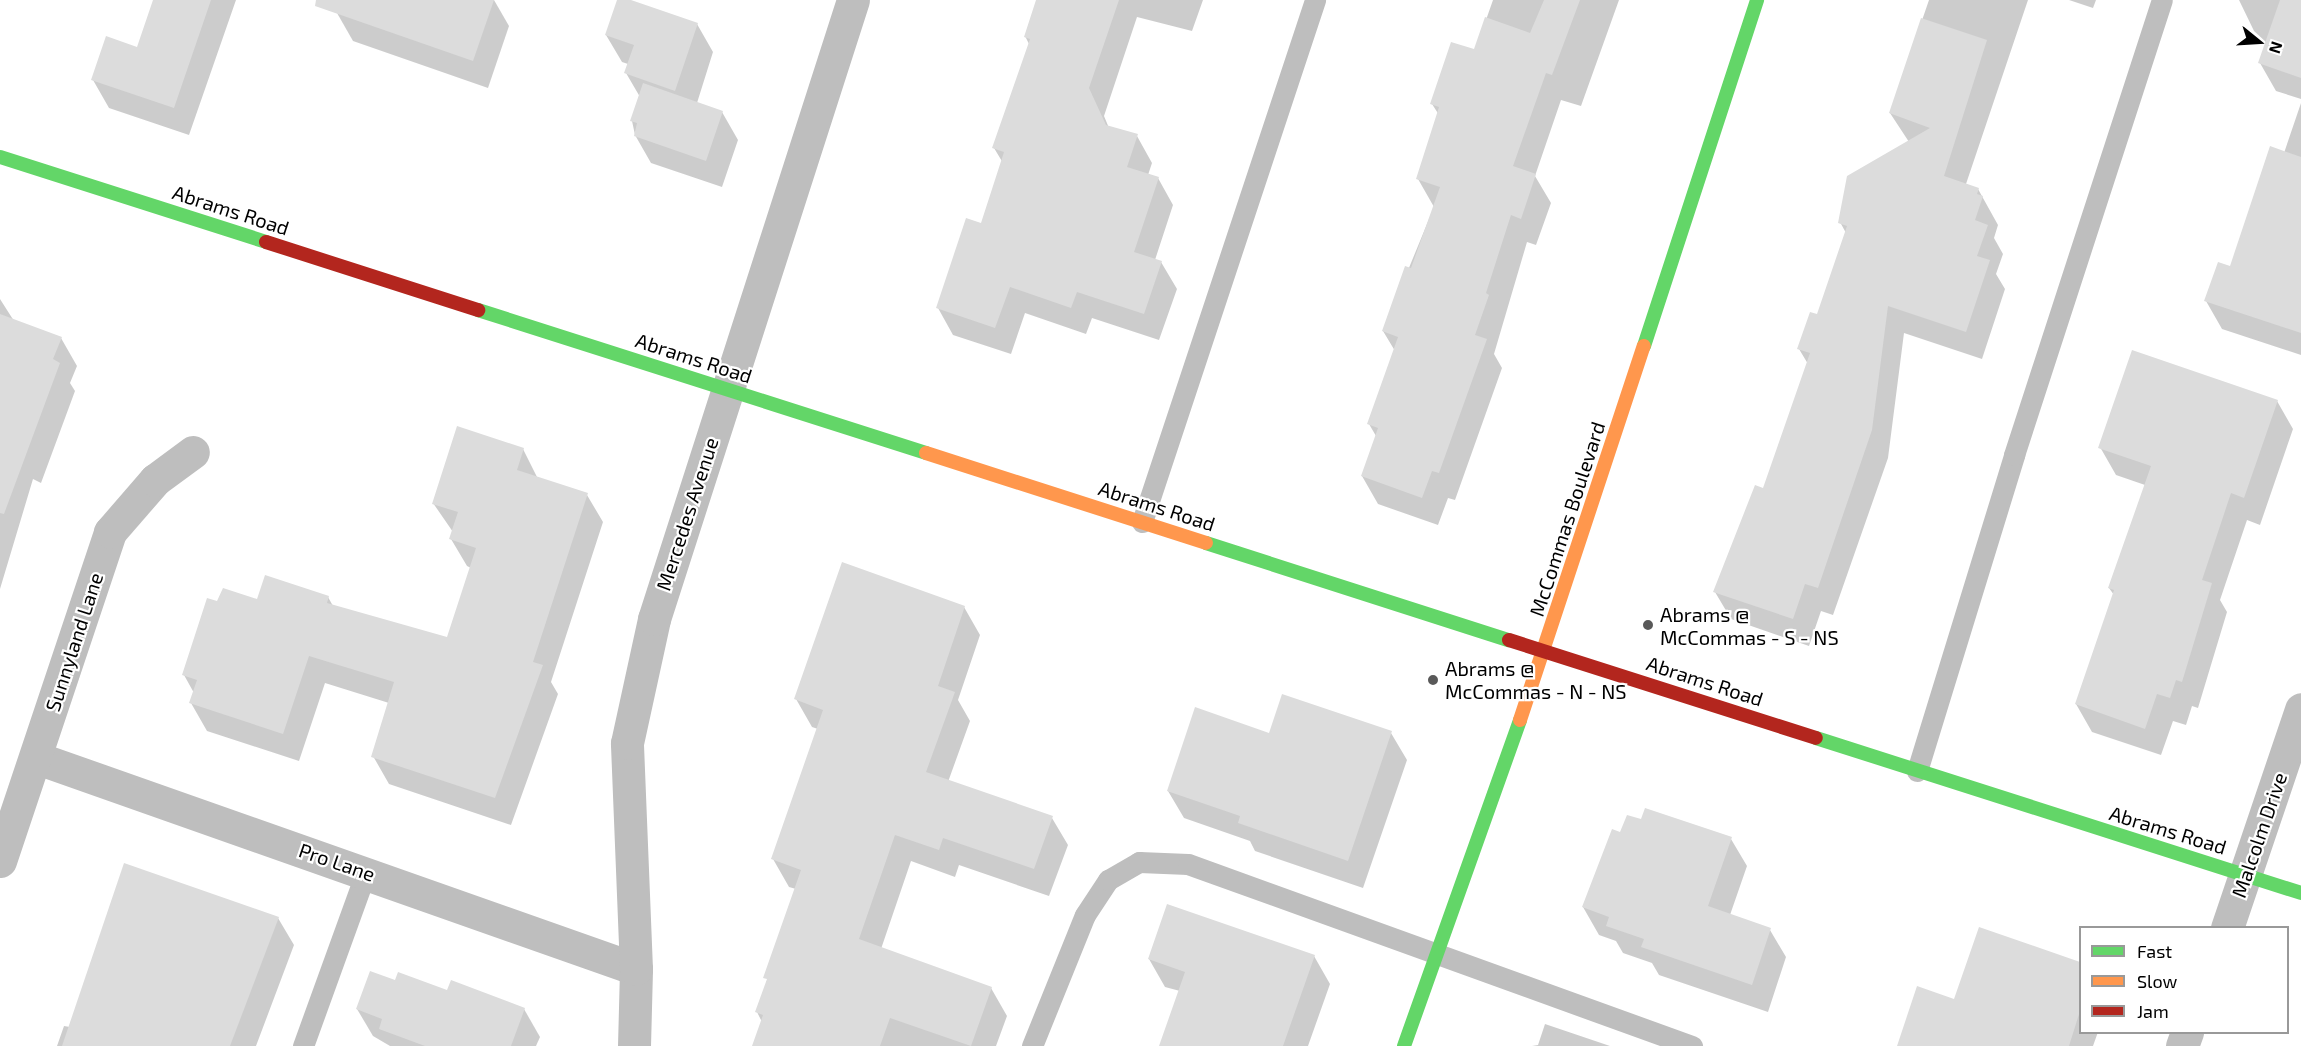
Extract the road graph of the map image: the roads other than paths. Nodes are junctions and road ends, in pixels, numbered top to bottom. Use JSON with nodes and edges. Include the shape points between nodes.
{"nodes":[{"id":1,"x":854,"y":0,"type":"edge"},
{"id":2,"x":1315,"y":0,"type":"edge"},
{"id":3,"x":1757,"y":0,"type":"edge"},
{"id":4,"x":2162,"y":0,"type":"edge"},
{"id":5,"x":0,"y":157,"type":"edge"},
{"id":6,"x":728,"y":390,"type":"junction"},
{"id":7,"x":194,"y":452,"type":"dead end"},
{"id":8,"x":1143,"y":522,"type":"junction"},
{"id":9,"x":1545,"y":649,"type":"junction"},
{"id":10,"x":2301,"y":709,"type":"edge"},
{"id":11,"x":36,"y":758,"type":"junction"},
{"id":12,"x":1917,"y":771,"type":"junction"},
{"id":13,"x":0,"y":861,"type":"edge"},
{"id":14,"x":366,"y":872,"type":"junction"},
{"id":15,"x":2247,"y":875,"type":"junction"},
{"id":16,"x":2301,"y":893,"type":"edge"},
{"id":17,"x":2227,"y":926,"type":"edge"},
{"id":18,"x":1438,"y":953,"type":"junction"},
{"id":19,"x":636,"y":969,"type":"junction"},
{"id":20,"x":303,"y":1046,"type":"edge"},
{"id":21,"x":634,"y":1046,"type":"edge"},
{"id":22,"x":1032,"y":1046,"type":"edge"},
{"id":23,"x":1404,"y":1046,"type":"edge"},
{"id":24,"x":1692,"y":1046,"type":"edge"}],
"edges":[{"from":1,"to":6,"type":"street","name":"Mercedes Avenue"},
{"from":2,"to":8,"type":"lane"},
{"from":3,"to":9,"type":"main road","name":"McCommas Boulevard"},
{"from":4,"to":12,"type":"lane","via":[[2014,455]]},
{"from":5,"to":6,"type":"main road","name":"Abrams Road"},
{"from":6,"to":8,"type":"main road","name":"Abrams Road"},
{"from":6,"to":19,"type":"street","name":"Mercedes Avenue","via":[[654,619],[627,743]]},
{"from":7,"to":11,"type":"street","name":"Sunnyland Lane","via":[[154,480],[110,532]]},
{"from":8,"to":9,"type":"main road","name":"Abrams Road"},
{"from":9,"to":12,"type":"main road","name":"Abrams Road"},
{"from":9,"to":18,"type":"main road","name":"McCommas Boulevard"},
{"from":10,"to":15,"type":"street","name":"Malcolm Drive"},
{"from":11,"to":13,"type":"street","name":"Sunnyland Lane"},
{"from":11,"to":14,"type":"street","name":"Pro Lane"},
{"from":12,"to":15,"type":"main road","name":"Abrams Road"},
{"from":14,"to":19,"type":"street","name":"Pro Lane"},
{"from":14,"to":20,"type":"lane"},
{"from":15,"to":16,"type":"main road","name":"Abrams Road"},
{"from":15,"to":17,"type":"street","name":"Malcolm Drive"},
{"from":18,"to":22,"type":"lane","via":[[1188,864],[1139,862],[1108,880],[1085,915]]},
{"from":18,"to":23,"type":"main road","name":"McCommas Boulevard"},
{"from":18,"to":24,"type":"lane"},
{"from":19,"to":21,"type":"street","name":"Mercedes Avenue"}]}
